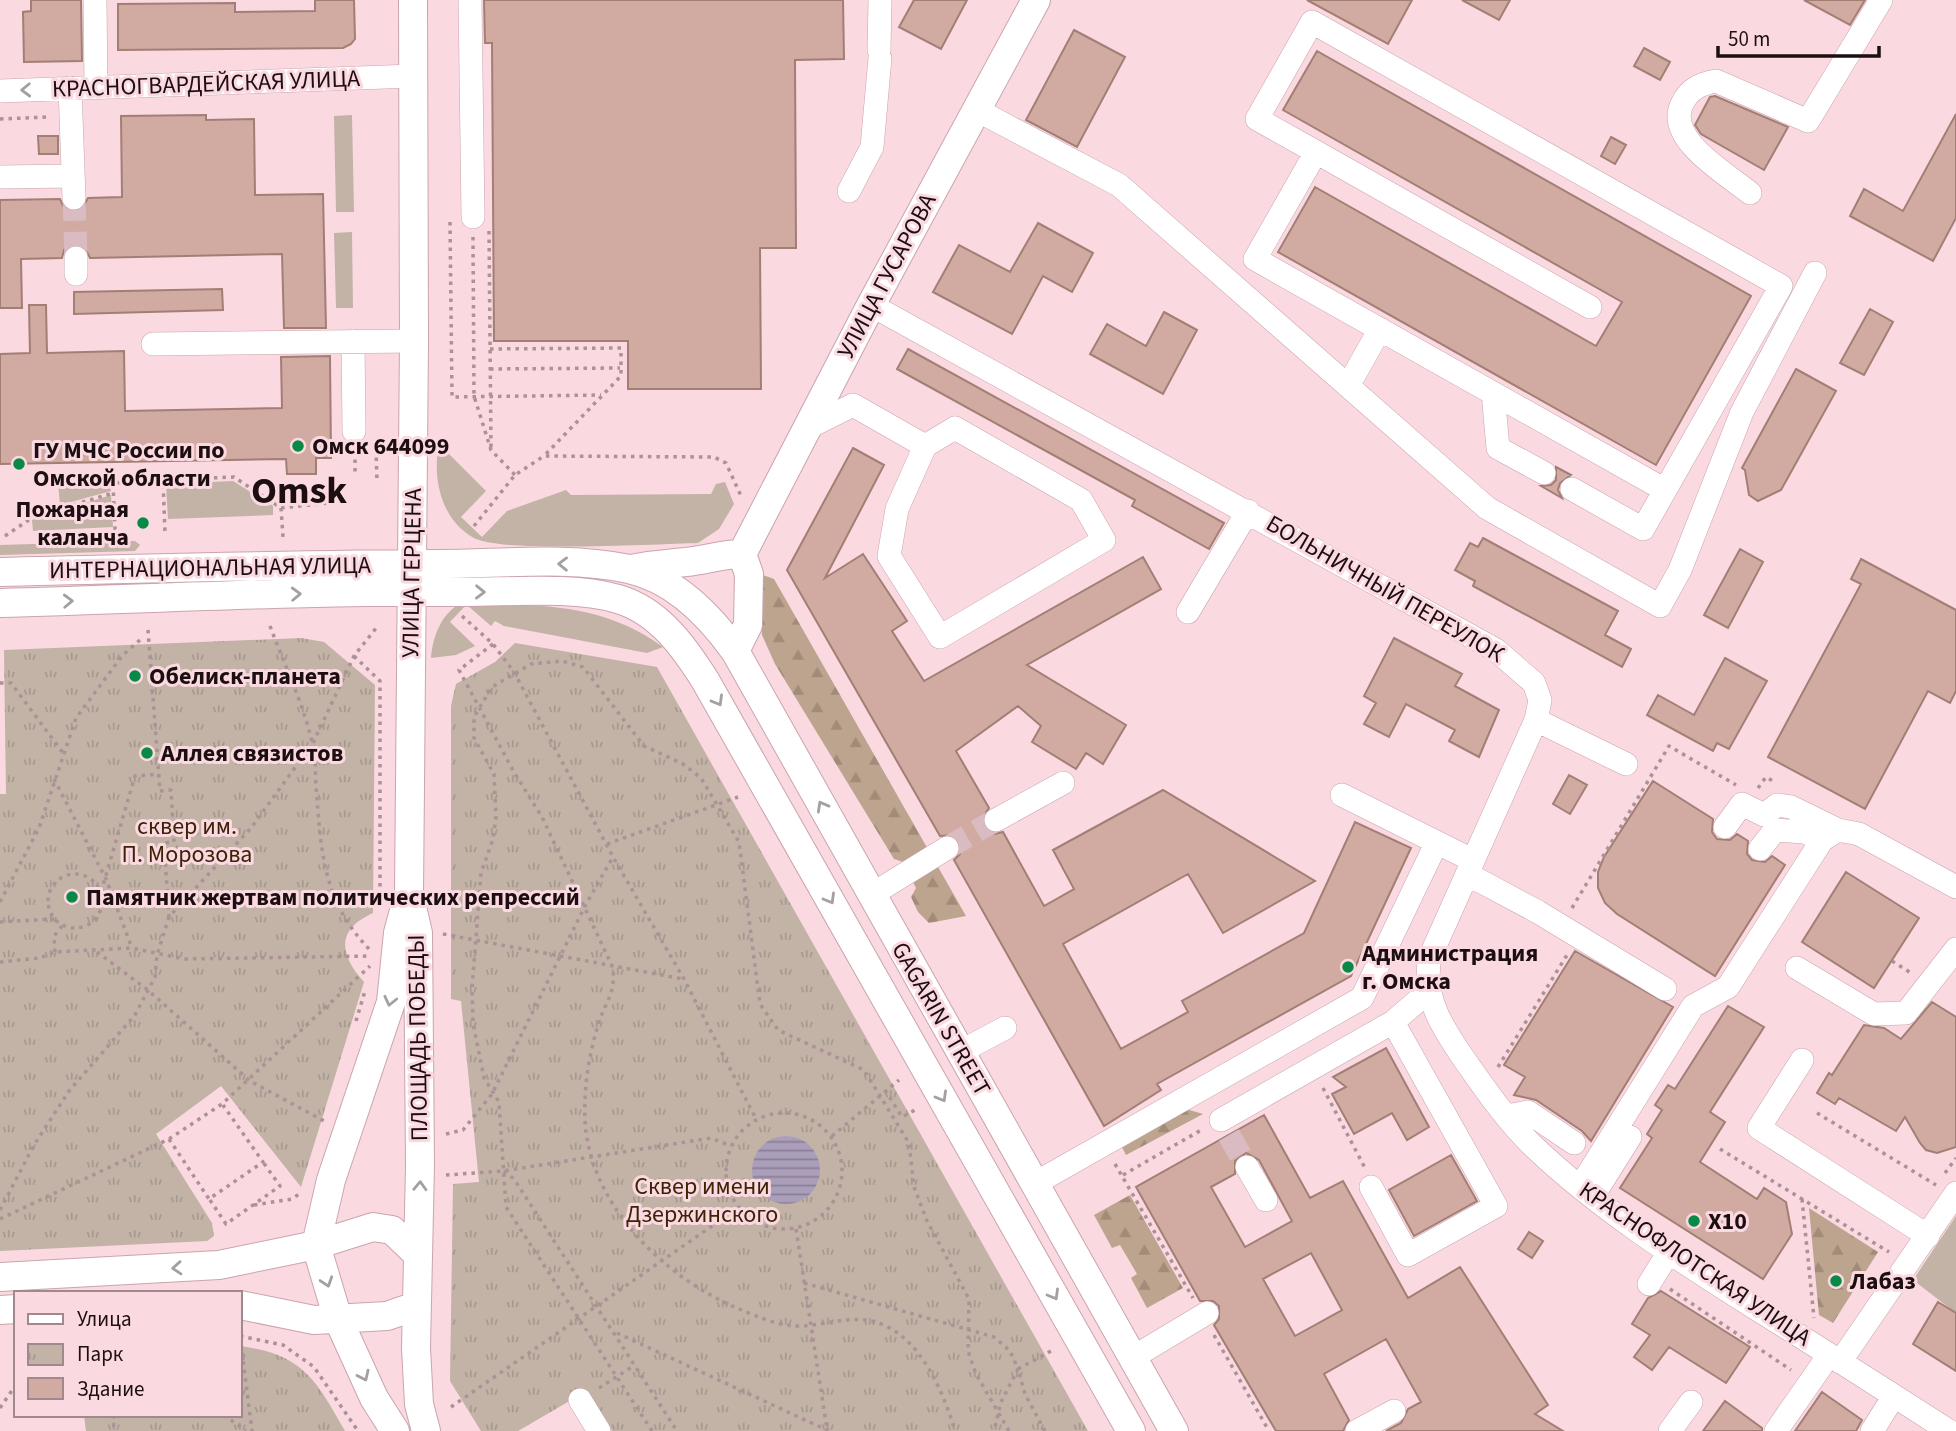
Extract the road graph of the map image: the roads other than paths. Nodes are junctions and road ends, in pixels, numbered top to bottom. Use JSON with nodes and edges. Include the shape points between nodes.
{"nodes":[{"id":1,"x":95,"y":0,"type":"edge"},
{"id":2,"x":413,"y":0,"type":"edge"},
{"id":3,"x":470,"y":0,"type":"edge"},
{"id":4,"x":880,"y":0,"type":"edge"},
{"id":5,"x":1036,"y":0,"type":"edge"},
{"id":6,"x":1881,"y":0,"type":"edge"},
{"id":7,"x":413,"y":76,"type":"junction"},
{"id":8,"x":96,"y":87,"type":"junction"},
{"id":9,"x":70,"y":88,"type":"junction"},
{"id":10,"x":0,"y":91,"type":"edge"},
{"id":11,"x":975,"y":109,"type":"junction"},
{"id":12,"x":1316,"y":152,"type":"junction"},
{"id":13,"x":0,"y":177,"type":"edge"},
{"id":14,"x":849,"y":191,"type":"dead end"},
{"id":15,"x":1750,"y":194,"type":"dead end"},
{"id":16,"x":481,"y":224,"type":"road end"},
{"id":17,"x":1815,"y":273,"type":"dead end"},
{"id":18,"x":871,"y":305,"type":"junction"},
{"id":19,"x":1590,"y":307,"type":"dead end"},
{"id":20,"x":1380,"y":329,"type":"junction"},
{"id":21,"x":353,"y":341,"type":"junction"},
{"id":22,"x":414,"y":341,"type":"junction"},
{"id":23,"x":153,"y":345,"type":"dead end"},
{"id":24,"x":1348,"y":386,"type":"junction"},
{"id":25,"x":1493,"y":393,"type":"junction"},
{"id":26,"x":805,"y":429,"type":"junction"},
{"id":27,"x":354,"y":431,"type":"dead end"},
{"id":28,"x":925,"y":446,"type":"junction"},
{"id":29,"x":1544,"y":473,"type":"dead end"},
{"id":30,"x":1572,"y":489,"type":"dead end"},
{"id":31,"x":1665,"y":490,"type":"junction"},
{"id":32,"x":1248,"y":511,"type":"junction"},
{"id":33,"x":742,"y":554,"type":"junction"},
{"id":34,"x":631,"y":569,"type":"junction"},
{"id":35,"x":0,"y":572,"type":"edge"},
{"id":36,"x":412,"y":578,"type":"junction"},
{"id":37,"x":0,"y":603,"type":"edge"},
{"id":38,"x":702,"y":611,"type":"joint"},
{"id":39,"x":1188,"y":612,"type":"dead end"},
{"id":40,"x":681,"y":643,"type":"joint"},
{"id":41,"x":735,"y":652,"type":"junction"},
{"id":42,"x":1536,"y":720,"type":"junction"},
{"id":43,"x":1626,"y":764,"type":"dead end"},
{"id":44,"x":1062,"y":783,"type":"dead end"},
{"id":45,"x":1342,"y":795,"type":"dead end"},
{"id":46,"x":996,"y":820,"type":"tunnel mouth"},
{"id":47,"x":1725,"y":827,"type":"dead end"},
{"id":48,"x":1830,"y":835,"type":"junction"},
{"id":49,"x":1436,"y":844,"type":"junction"},
{"id":50,"x":947,"y":848,"type":"tunnel mouth"},
{"id":51,"x":1760,"y":849,"type":"dead end"},
{"id":52,"x":1470,"y":867,"type":"junction"},
{"id":53,"x":1956,"y":887,"type":"edge"},
{"id":54,"x":409,"y":894,"type":"junction"},
{"id":55,"x":872,"y":895,"type":"junction"},
{"id":56,"x":1956,"y":949,"type":"edge"},
{"id":57,"x":1797,"y":968,"type":"dead end"},
{"id":58,"x":1665,"y":989,"type":"dead end"},
{"id":59,"x":1428,"y":992,"type":"junction"},
{"id":60,"x":926,"y":994,"type":"junction"},
{"id":61,"x":895,"y":1012,"type":"junction"},
{"id":62,"x":1393,"y":1022,"type":"junction"},
{"id":63,"x":1005,"y":1028,"type":"dead end"},
{"id":64,"x":960,"y":1052,"type":"junction"},
{"id":65,"x":1802,"y":1060,"type":"dead end"},
{"id":66,"x":1204,"y":1089,"type":"junction"},
{"id":67,"x":1507,"y":1116,"type":"junction"},
{"id":68,"x":1630,"y":1137,"type":"dead end"},
{"id":69,"x":1574,"y":1143,"type":"dead end"},
{"id":70,"x":1247,"y":1167,"type":"tunnel mouth"},
{"id":71,"x":1369,"y":1180,"type":"road end"},
{"id":72,"x":1034,"y":1184,"type":"junction"},
{"id":73,"x":1946,"y":1189,"type":"edge"},
{"id":74,"x":1586,"y":1191,"type":"junction"},
{"id":75,"x":1266,"y":1200,"type":"dead end"},
{"id":76,"x":1928,"y":1236,"type":"junction"},
{"id":77,"x":316,"y":1245,"type":"junction"},
{"id":78,"x":411,"y":1247,"type":"junction"},
{"id":79,"x":1669,"y":1252,"type":"junction"},
{"id":80,"x":0,"y":1277,"type":"edge"},
{"id":81,"x":1652,"y":1279,"type":"road end"},
{"id":82,"x":242,"y":1306,"type":"edge"},
{"id":83,"x":416,"y":1306,"type":"junction"},
{"id":84,"x":1207,"y":1313,"type":"dead end"},
{"id":85,"x":338,"y":1318,"type":"junction"},
{"id":86,"x":1132,"y":1358,"type":"junction"},
{"id":87,"x":1835,"y":1358,"type":"junction"},
{"id":88,"x":1894,"y":1396,"type":"junction"},
{"id":89,"x":580,"y":1400,"type":"road end"},
{"id":90,"x":1691,"y":1402,"type":"dead end"},
{"id":91,"x":1394,"y":1411,"type":"dead end"},
{"id":92,"x":425,"y":1428,"type":"edge"},
{"id":93,"x":396,"y":1431,"type":"edge"},
{"id":94,"x":599,"y":1431,"type":"edge"},
{"id":95,"x":1131,"y":1431,"type":"edge"},
{"id":96,"x":1174,"y":1431,"type":"edge"},
{"id":97,"x":1357,"y":1431,"type":"edge"},
{"id":98,"x":1670,"y":1431,"type":"edge"},
{"id":99,"x":1776,"y":1431,"type":"edge"},
{"id":100,"x":1872,"y":1431,"type":"edge"},
{"id":101,"x":1949,"y":1431,"type":"edge"}],
"edges":[{"from":1,"to":8,"type":"street"},
{"from":2,"to":7,"type":"main road","name":"УЛИЦА ГЕРЦЕНА"},
{"from":3,"to":16,"type":"street"},
{"from":4,"to":14,"type":"street","via":[[872,147]]},
{"from":5,"to":11,"type":"main road","name":"УЛИЦА ГУСАРОВА"},
{"from":6,"to":15,"type":"street","via":[[1808,121],[1716,81],[1700,84],[1687,94],[1678,123],[1685,140]]},
{"from":7,"to":8,"type":"street","name":"КРАСНОГВАРДЕЙСКАЯ УЛИЦА"},
{"from":7,"to":22,"type":"main road","name":"УЛИЦА ГЕРЦЕНА"},
{"from":8,"to":9,"type":"street","name":"КРАСНОГВАРДЕЙСКАЯ УЛИЦА"},
{"from":9,"to":10,"type":"street","name":"КРАСНОГВАРДЕЙСКАЯ УЛИЦА","one_way":true},
{"from":9,"to":13,"type":"street","via":[[74,187]]},
{"from":11,"to":18,"type":"main road","name":"УЛИЦА ГУСАРОВА"},
{"from":11,"to":24,"type":"street","via":[[1119,185]]},
{"from":12,"to":19,"type":"street"},
{"from":12,"to":20,"type":"street","via":[[1255,259]]},
{"from":12,"to":31,"type":"street","via":[[1257,119],[1312,22],[1781,286]]},
{"from":17,"to":24,"type":"street","via":[[1742,412],[1680,570],[1660,606],[1487,508]]},
{"from":18,"to":26,"type":"main road","name":"УЛИЦА ГУСАРОВА"},
{"from":18,"to":32,"type":"street","name":"БОЛЬНИЧНЫЙ ПЕРЕУЛОК"},
{"from":20,"to":24,"type":"street"},
{"from":20,"to":25,"type":"street"},
{"from":21,"to":22,"type":"street"},
{"from":21,"to":23,"type":"street"},
{"from":21,"to":27,"type":"street"},
{"from":22,"to":36,"type":"main road","name":"УЛИЦА ГЕРЦЕНА"},
{"from":25,"to":29,"type":"street","via":[[1498,447]]},
{"from":25,"to":31,"type":"street"},
{"from":26,"to":28,"type":"street","via":[[853,405]]},
{"from":26,"to":33,"type":"main road","name":"УЛИЦА ГУСАРОВА"},
{"from":28,"to":28,"type":"street","via":[[897,509],[889,556],[940,637],[1104,540],[1081,500],[955,428]]},
{"from":30,"to":31,"type":"street","via":[[1643,529]]},
{"from":32,"to":39,"type":"street"},
{"from":32,"to":42,"type":"street","name":"БОЛЬНИЧНЫЙ ПЕРЕУЛОК","via":[[1496,650],[1534,683],[1540,700]]},
{"from":33,"to":34,"type":"main road"},
{"from":33,"to":41,"type":"main road","via":[[749,574],[748,625]]},
{"from":34,"to":36,"type":"main road","name":"ИНТЕРНАЦИОНАЛЬНАЯ УЛИЦА","one_way":true,"via":[[585,564]]},
{"from":34,"to":38,"type":"main road","name":"ИНТЕРНАЦИОНАЛЬНАЯ УЛИЦА","via":[[674,590]]},
{"from":35,"to":36,"type":"main road","name":"ИНТЕРНАЦИОНАЛЬНАЯ УЛИЦА"},
{"from":37,"to":36,"type":"main road","name":"ИНТЕРНАЦИОНАЛЬНАЯ УЛИЦА","one_way":true},
{"from":36,"to":40,"type":"main road","name":"ИНТЕРНАЦИОНАЛЬНАЯ УЛИЦА","one_way":true,"via":[[621,599],[661,623]]},
{"from":36,"to":54,"type":"main road","name":"УЛИЦА ГЕРЦЕНА"},
{"from":38,"to":41,"type":"main road","name":"GAGARIN STREET"},
{"from":40,"to":61,"type":"main road","name":"GAGARIN STREET","one_way":true},
{"from":55,"to":41,"type":"main road","name":"GAGARIN STREET","one_way":true},
{"from":42,"to":43,"type":"street"},
{"from":42,"to":52,"type":"street","name":"БОЛЬНИЧНЫЙ ПЕРЕУЛОК"},
{"from":44,"to":46,"type":"street"},
{"from":45,"to":49,"type":"street"},
{"from":47,"to":48,"type":"street","via":[[1742,804],[1764,815],[1777,805],[1791,807]]},
{"from":48,"to":51,"type":"street","via":[[1775,830]]},
{"from":48,"to":53,"type":"street","via":[[1859,834]]},
{"from":48,"to":74,"type":"street","via":[[1728,987],[1693,1006]]},
{"from":49,"to":52,"type":"street"},
{"from":49,"to":66,"type":"street","via":[[1362,998]]},
{"from":50,"to":55,"type":"street"},
{"from":52,"to":58,"type":"street"},
{"from":52,"to":59,"type":"street","name":"БОЛЬНИЧНЫЙ ПЕРЕУЛОК","via":[[1430,957]]},
{"from":54,"to":77,"type":"main road","name":"ПЛОЩАДЬ ПОБЕДЫ","one_way":true,"via":[[398,933],[391,1002],[331,1180]]},
{"from":78,"to":54,"type":"main road","name":"ПЛОЩАДЬ ПОБЕДЫ","one_way":true,"via":[[421,1165],[418,933]]},
{"from":55,"to":60,"type":"main road","name":"GAGARIN STREET"},
{"from":56,"to":57,"type":"street","via":[[1906,1013],[1874,1014]]},
{"from":59,"to":62,"type":"street"},
{"from":59,"to":67,"type":"street","name":"КРАСНОФЛОТСКАЯ УЛИЦА","via":[[1441,1025]]},
{"from":60,"to":61,"type":"main road"},
{"from":60,"to":64,"type":"main road","name":"GAGARIN STREET"},
{"from":61,"to":95,"type":"main road","name":"GAGARIN STREET","one_way":true},
{"from":62,"to":66,"type":"street","via":[[1225,1127]]},
{"from":62,"to":71,"type":"street","via":[[1496,1206],[1408,1255]]},
{"from":63,"to":64,"type":"street"},
{"from":64,"to":72,"type":"main road","name":"GAGARIN STREET"},
{"from":65,"to":76,"type":"street","via":[[1759,1128]]},
{"from":66,"to":72,"type":"street"},
{"from":67,"to":69,"type":"street","via":[[1528,1112]]},
{"from":67,"to":74,"type":"street","name":"КРАСНОФЛОТСКАЯ УЛИЦА","via":[[1531,1145]]},
{"from":68,"to":74,"type":"street"},
{"from":70,"to":75,"type":"street"},
{"from":72,"to":86,"type":"main road","name":"GAGARIN STREET"},
{"from":73,"to":76,"type":"street"},
{"from":74,"to":79,"type":"street","name":"КРАСНОФЛОТСКАЯ УЛИЦА"},
{"from":76,"to":87,"type":"street"},
{"from":77,"to":78,"type":"main road","via":[[373,1227],[391,1230]]},
{"from":77,"to":80,"type":"main road","one_way":true,"via":[[219,1265]]},
{"from":77,"to":85,"type":"main road","name":"ПЛОЩАДЬ ПОБЕДЫ","one_way":true},
{"from":78,"to":83,"type":"main road","name":"ПЛОЩАДЬ ПОБЕДЫ"},
{"from":79,"to":81,"type":"street"},
{"from":79,"to":87,"type":"street","name":"КРАСНОФЛОТСКАЯ УЛИЦА"},
{"from":82,"to":85,"type":"main road","via":[[313,1320]]},
{"from":83,"to":85,"type":"main road","via":[[387,1316]]},
{"from":83,"to":92,"type":"main road","name":"ПЛОЩАДЬ ПОБЕДЫ","via":[[417,1381]]},
{"from":84,"to":86,"type":"street"},
{"from":85,"to":93,"type":"main road","name":"ПЛОЩАДЬ ПОБЕДЫ","one_way":true,"via":[[369,1388]]},
{"from":86,"to":96,"type":"main road","name":"GAGARIN STREET"},
{"from":87,"to":88,"type":"street","name":"КРАСНОФЛОТСКАЯ УЛИЦА"},
{"from":87,"to":99,"type":"street"},
{"from":88,"to":100,"type":"street"},
{"from":88,"to":101,"type":"street","name":"КРАСНОФЛОТСКАЯ УЛИЦА"},
{"from":89,"to":94,"type":"street"},
{"from":90,"to":98,"type":"street"},
{"from":91,"to":97,"type":"street"}]}
